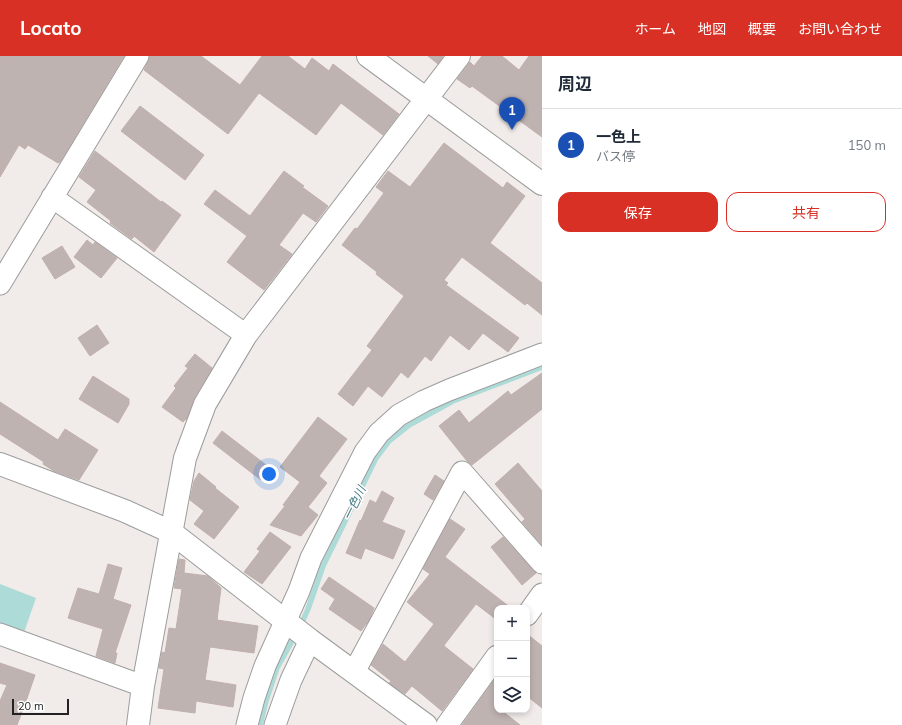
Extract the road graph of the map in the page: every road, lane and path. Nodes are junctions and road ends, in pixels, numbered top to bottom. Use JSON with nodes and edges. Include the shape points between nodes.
{"nodes":[{"id":1,"x":138,"y":56,"type":"edge"},
{"id":2,"x":368,"y":56,"type":"edge"},
{"id":3,"x":459,"y":56,"type":"edge"},
{"id":4,"x":427,"y":99,"type":"junction"},
{"id":5,"x":542,"y":184,"type":"edge"},
{"id":6,"x":52,"y":197,"type":"junction"},
{"id":7,"x":0,"y":284,"type":"edge"},
{"id":8,"x":246,"y":335,"type":"junction"},
{"id":9,"x":542,"y":354,"type":"edge"},
{"id":10,"x":0,"y":464,"type":"edge"},
{"id":11,"x":171,"y":532,"type":"junction"},
{"id":12,"x":542,"y":563,"type":"edge"},
{"id":13,"x":542,"y":594,"type":"edge"},
{"id":14,"x":530,"y":610,"type":"edge"},
{"id":15,"x":297,"y":630,"type":"junction"},
{"id":16,"x":0,"y":634,"type":"edge"},
{"id":17,"x":494,"y":660,"type":"edge"},
{"id":18,"x":354,"y":672,"type":"junction"},
{"id":19,"x":143,"y":686,"type":"junction"},
{"id":20,"x":138,"y":725,"type":"edge"},
{"id":21,"x":247,"y":725,"type":"edge"},
{"id":22,"x":275,"y":725,"type":"edge"},
{"id":23,"x":426,"y":725,"type":"edge"},
{"id":24,"x":447,"y":725,"type":"edge"}],
"edges":[{"from":1,"to":6,"type":"street"},
{"from":2,"to":4,"type":"street"},
{"from":3,"to":4,"type":"street"},
{"from":4,"to":5,"type":"street"},
{"from":4,"to":8,"type":"street"},
{"from":6,"to":7,"type":"street"},
{"from":6,"to":8,"type":"street"},
{"from":8,"to":11,"type":"street","via":[[205,404],[185,458]]},
{"from":9,"to":15,"type":"street","via":[[424,401],[399,415],[379,433],[365,452],[311,558],[299,591]]},
{"from":10,"to":11,"type":"street","via":[[125,511]]},
{"from":11,"to":15,"type":"street"},
{"from":11,"to":19,"type":"street"},
{"from":12,"to":18,"type":"street","via":[[462,472]]},
{"from":13,"to":14,"type":"street"},
{"from":15,"to":18,"type":"street"},
{"from":15,"to":21,"type":"street","via":[[265,666]]},
{"from":15,"to":22,"type":"street","via":[[291,680]]},
{"from":16,"to":19,"type":"street"},
{"from":17,"to":24,"type":"street"},
{"from":18,"to":23,"type":"street"},
{"from":19,"to":20,"type":"street"}]}
